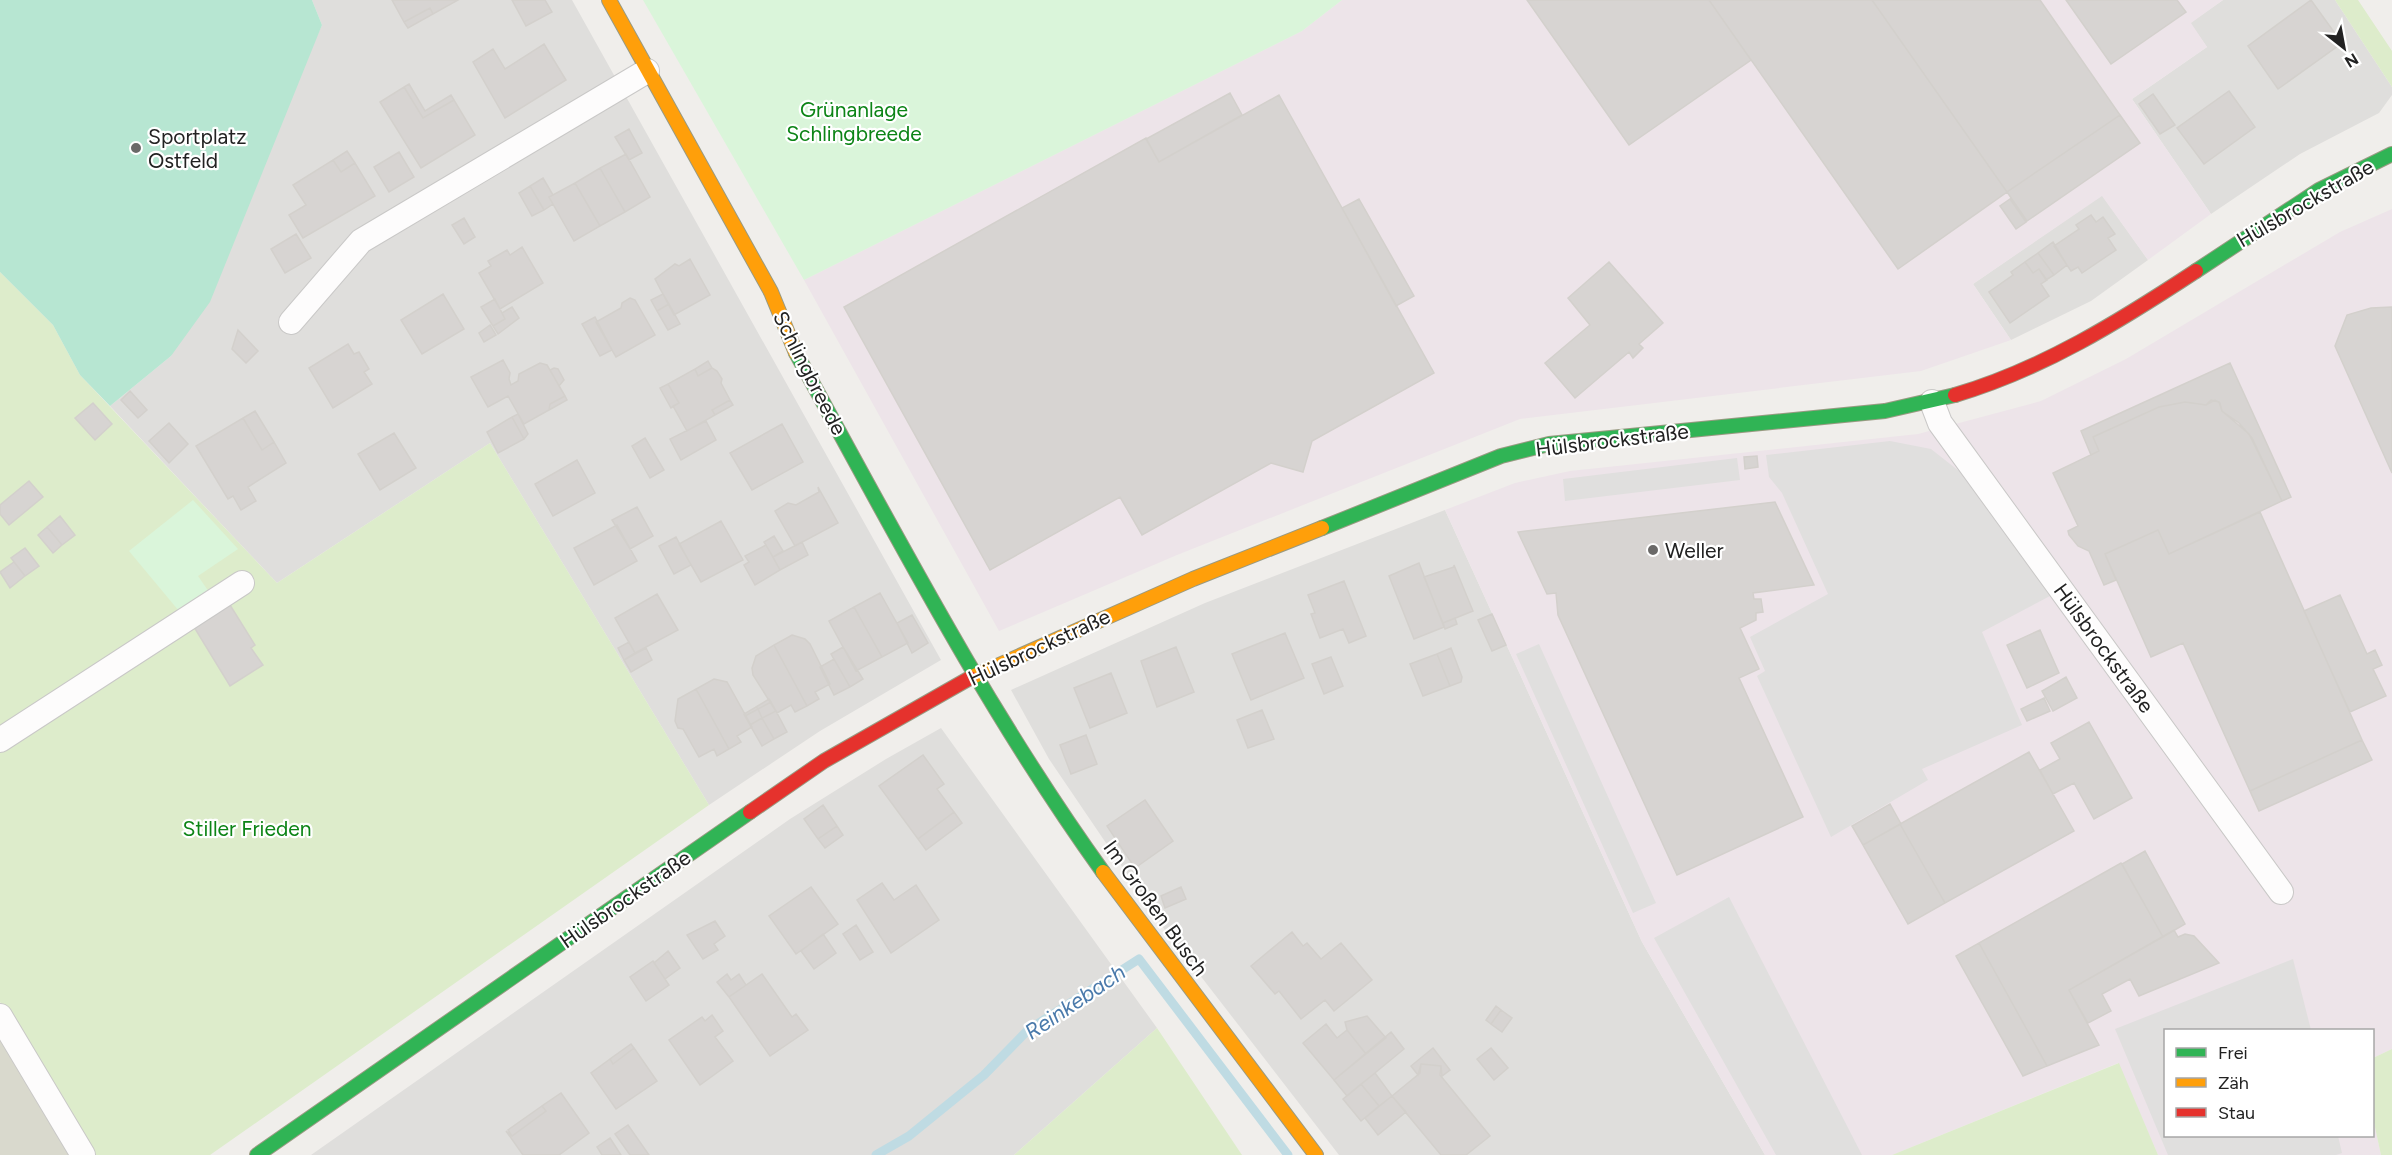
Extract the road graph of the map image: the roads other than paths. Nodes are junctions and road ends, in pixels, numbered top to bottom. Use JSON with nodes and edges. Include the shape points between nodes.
{"nodes":[{"id":1,"x":609,"y":0,"type":"edge"},
{"id":2,"x":647,"y":71,"type":"junction"},
{"id":3,"x":2392,"y":154,"type":"edge"},
{"id":4,"x":291,"y":322,"type":"dead end"},
{"id":5,"x":1932,"y":402,"type":"junction"},
{"id":6,"x":242,"y":584,"type":"dead end"},
{"id":7,"x":975,"y":675,"type":"junction"},
{"id":8,"x":0,"y":740,"type":"edge"},
{"id":9,"x":2281,"y":892,"type":"dead end"},
{"id":10,"x":0,"y":1016,"type":"edge"},
{"id":11,"x":83,"y":1155,"type":"edge"},
{"id":12,"x":257,"y":1155,"type":"edge"},
{"id":13,"x":1316,"y":1155,"type":"edge"}],
"edges":[{"from":1,"to":2,"type":"street","name":"Schlingbreede"},
{"from":2,"to":4,"type":"street","via":[[361,241]]},
{"from":2,"to":7,"type":"street","name":"Schlingbreede","via":[[771,292],[790,343]]},
{"from":3,"to":5,"type":"street","name":"Hülsbrockstraße","via":[[2321,189],[2068,349],[2010,376]]},
{"from":5,"to":7,"type":"street","name":"Hülsbrockstraße","via":[[1885,411],[1549,444],[1501,456],[1192,579]]},
{"from":5,"to":9,"type":"street","name":"Hülsbrockstraße","via":[[1940,423]]},
{"from":6,"to":8,"type":"street"},
{"from":7,"to":12,"type":"street","name":"Hülsbrockstraße","via":[[824,761]]},
{"from":7,"to":13,"type":"street","name":"Im Großen Busch","via":[[1031,767],[1148,936]]},
{"from":10,"to":11,"type":"street"}]}
